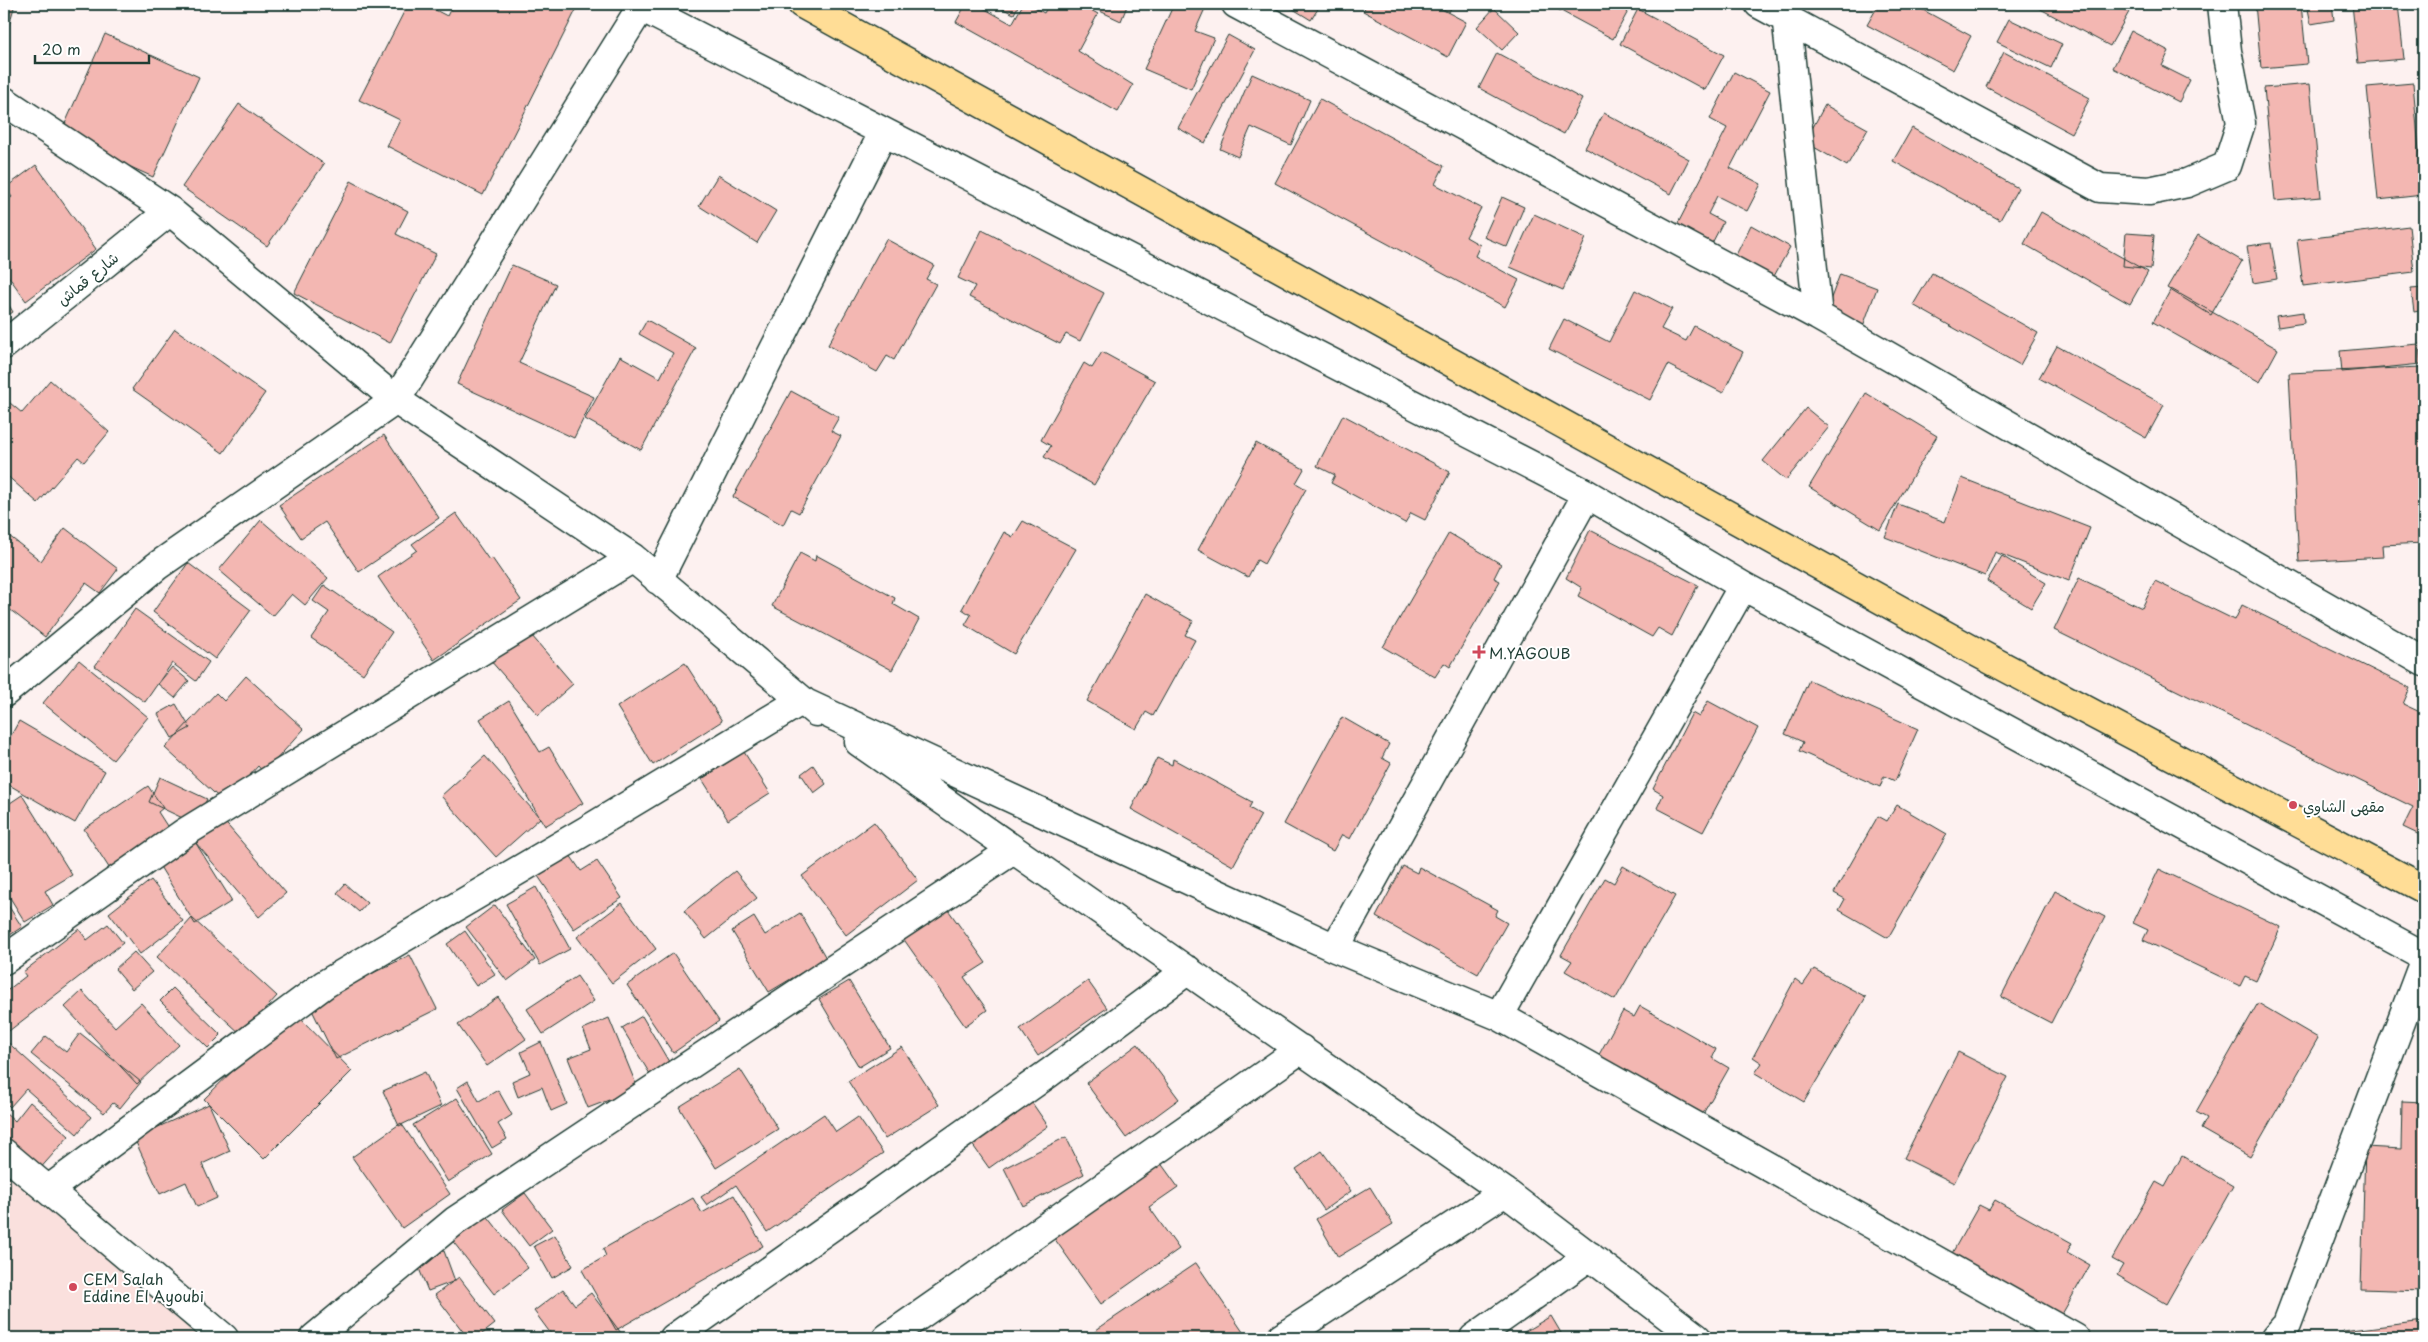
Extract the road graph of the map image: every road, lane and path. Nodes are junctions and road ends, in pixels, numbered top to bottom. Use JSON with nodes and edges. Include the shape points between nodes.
{"nodes":[{"id":1,"x":802,"y":4,"type":"edge"},
{"id":2,"x":1236,"y":4,"type":"edge"},
{"id":3,"x":1759,"y":4,"type":"edge"},
{"id":4,"x":2222,"y":4,"type":"edge"},
{"id":5,"x":642,"y":5,"type":"edge"},
{"id":6,"x":1786,"y":11,"type":"edge"},
{"id":7,"x":4,"y":101,"type":"edge"},
{"id":8,"x":883,"y":133,"type":"junction"},
{"id":9,"x":170,"y":211,"type":"junction"},
{"id":10,"x":1818,"y":316,"type":"junction"},
{"id":11,"x":4,"y":345,"type":"edge"},
{"id":12,"x":396,"y":400,"type":"junction"},
{"id":13,"x":1587,"y":494,"type":"junction"},
{"id":14,"x":633,"y":558,"type":"junction"},
{"id":15,"x":658,"y":580,"type":"junction"},
{"id":16,"x":1742,"y":586,"type":"junction"},
{"id":17,"x":2424,"y":662,"type":"edge"},
{"id":18,"x":4,"y":693,"type":"edge"},
{"id":19,"x":801,"y":701,"type":"junction"},
{"id":20,"x":1013,"y":850,"type":"junction"},
{"id":21,"x":2424,"y":889,"type":"edge"},
{"id":22,"x":1335,"y":948,"type":"junction"},
{"id":23,"x":2424,"y":956,"type":"edge"},
{"id":24,"x":4,"y":960,"type":"edge"},
{"id":25,"x":2424,"y":961,"type":"edge"},
{"id":26,"x":1188,"y":970,"type":"junction"},
{"id":27,"x":1499,"y":1016,"type":"junction"},
{"id":28,"x":1301,"y":1049,"type":"junction"},
{"id":29,"x":4,"y":1153,"type":"edge"},
{"id":30,"x":48,"y":1190,"type":"junction"},
{"id":31,"x":1504,"y":1192,"type":"junction"},
{"id":32,"x":1590,"y":1256,"type":"junction"},
{"id":33,"x":224,"y":1338,"type":"edge"},
{"id":34,"x":314,"y":1338,"type":"edge"},
{"id":35,"x":674,"y":1338,"type":"edge"},
{"id":36,"x":887,"y":1338,"type":"edge"},
{"id":37,"x":1282,"y":1338,"type":"edge"},
{"id":38,"x":1474,"y":1338,"type":"edge"},
{"id":39,"x":1697,"y":1338,"type":"edge"},
{"id":40,"x":2076,"y":1338,"type":"edge"},
{"id":41,"x":2275,"y":1338,"type":"edge"}],
"edges":[{"from":1,"to":21,"type":"main road","via":[[1978,653]]},
{"from":2,"to":10,"type":"street"},
{"from":3,"to":6,"type":"street"},
{"from":4,"to":6,"type":"street","via":[[2241,123],[2227,166],[2187,183],[2149,191],[2100,188]]},
{"from":5,"to":8,"type":"street"},
{"from":5,"to":12,"type":"street"},
{"from":6,"to":10,"type":"street"},
{"from":7,"to":9,"type":"street"},
{"from":8,"to":13,"type":"street"},
{"from":8,"to":15,"type":"street"},
{"from":9,"to":11,"type":"street","name":"شارع قماش"},
{"from":9,"to":12,"type":"street"},
{"from":10,"to":17,"type":"street"},
{"from":12,"to":14,"type":"street"},
{"from":12,"to":18,"type":"street","via":[[157,566]]},
{"from":13,"to":16,"type":"street"},
{"from":13,"to":22,"type":"street"},
{"from":14,"to":15,"type":"street"},
{"from":14,"to":24,"type":"street","via":[[184,833]]},
{"from":15,"to":19,"type":"street"},
{"from":16,"to":23,"type":"street"},
{"from":16,"to":27,"type":"street"},
{"from":19,"to":20,"type":"street"},
{"from":19,"to":22,"type":"street"},
{"from":19,"to":30,"type":"street","via":[[325,984]]},
{"from":20,"to":26,"type":"street"},
{"from":20,"to":34,"type":"street","via":[[455,1221]]},
{"from":22,"to":27,"type":"street"},
{"from":25,"to":41,"type":"street","via":[[2287,1324]]},
{"from":26,"to":28,"type":"street"},
{"from":26,"to":35,"type":"street"},
{"from":27,"to":40,"type":"street"},
{"from":28,"to":31,"type":"street"},
{"from":28,"to":36,"type":"street"},
{"from":29,"to":30,"type":"street"},
{"from":30,"to":33,"type":"street"},
{"from":31,"to":32,"type":"street"},
{"from":31,"to":37,"type":"street"},
{"from":32,"to":38,"type":"street"},
{"from":32,"to":39,"type":"street"}]}
